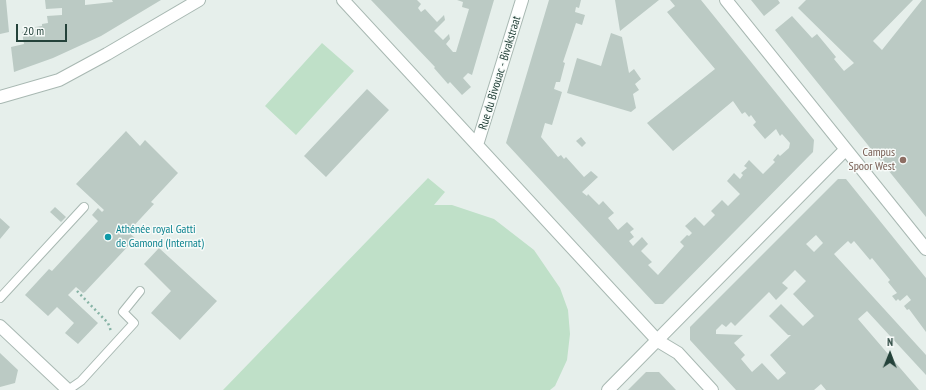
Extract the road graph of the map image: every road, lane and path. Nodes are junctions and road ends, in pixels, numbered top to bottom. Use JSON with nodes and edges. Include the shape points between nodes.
{"nodes":[{"id":1,"x":199,"y":0,"type":"edge"},
{"id":2,"x":343,"y":0,"type":"edge"},
{"id":3,"x":522,"y":0,"type":"edge"},
{"id":4,"x":726,"y":0,"type":"edge"},
{"id":5,"x":0,"y":97,"type":"edge"},
{"id":6,"x":478,"y":145,"type":"junction"},
{"id":7,"x":845,"y":150,"type":"junction"},
{"id":8,"x":84,"y":207,"type":"dead end"},
{"id":9,"x":926,"y":249,"type":"edge"},
{"id":10,"x":77,"y":291,"type":"dead end"},
{"id":11,"x":140,"y":291,"type":"dead end"},
{"id":12,"x":0,"y":298,"type":"edge"},
{"id":13,"x":0,"y":326,"type":"edge"},
{"id":14,"x":106,"y":336,"type":"dead end"},
{"id":15,"x":658,"y":340,"type":"junction"},
{"id":16,"x":61,"y":388,"type":"edge"},
{"id":17,"x":608,"y":390,"type":"edge"},
{"id":18,"x":712,"y":390,"type":"edge"}],
"edges":[{"from":1,"to":5,"type":"street","via":[[59,80]]},
{"from":2,"to":6,"type":"street"},
{"from":3,"to":6,"type":"street","name":"Rue du Bivouac - Bivakstraat"},
{"from":4,"to":7,"type":"street"},
{"from":6,"to":15,"type":"street"},
{"from":7,"to":9,"type":"street"},
{"from":7,"to":15,"type":"street"},
{"from":8,"to":12,"type":"lane"},
{"from":10,"to":14,"type":"path","via":[[108,323],[111,331]]},
{"from":11,"to":16,"type":"lane","via":[[123,312],[134,323],[81,381]]},
{"from":13,"to":16,"type":"street"},
{"from":15,"to":17,"type":"street"},
{"from":15,"to":18,"type":"street","via":[[678,353]]}]}
